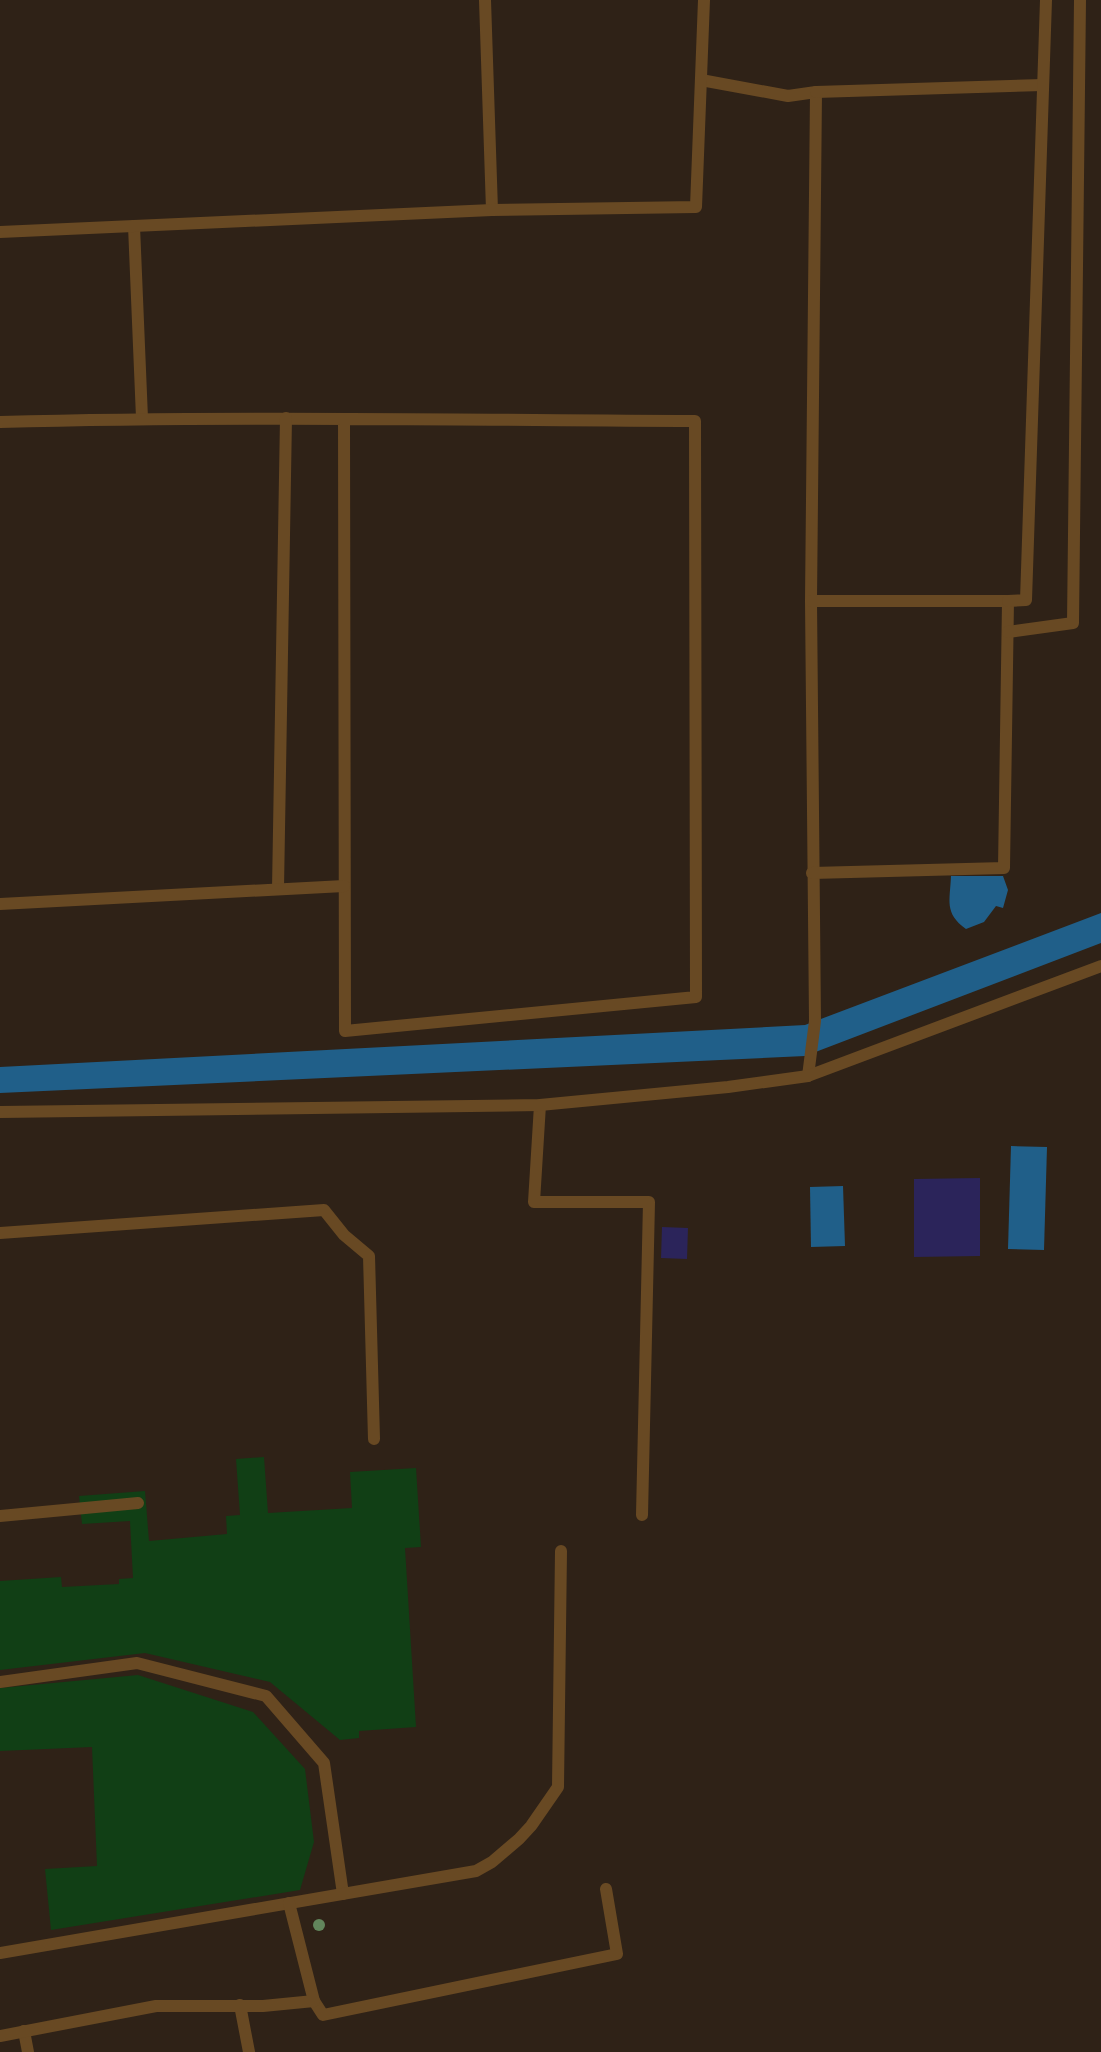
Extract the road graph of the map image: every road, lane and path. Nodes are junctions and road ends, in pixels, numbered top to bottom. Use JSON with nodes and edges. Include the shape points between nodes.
{"nodes":[{"id":1,"x":485,"y":0,"type":"edge"},
{"id":2,"x":704,"y":0,"type":"edge"},
{"id":3,"x":1046,"y":0,"type":"edge"},
{"id":4,"x":1080,"y":0,"type":"edge"},
{"id":5,"x":701,"y":80,"type":"junction"},
{"id":6,"x":1043,"y":85,"type":"junction"},
{"id":7,"x":816,"y":92,"type":"junction"},
{"id":8,"x":492,"y":210,"type":"junction"},
{"id":9,"x":134,"y":226,"type":"junction"},
{"id":10,"x":0,"y":232,"type":"edge"},
{"id":11,"x":142,"y":418,"type":"junction"},
{"id":12,"x":286,"y":418,"type":"junction"},
{"id":13,"x":344,"y":419,"type":"junction"},
{"id":14,"x":0,"y":422,"type":"edge"},
{"id":15,"x":811,"y":601,"type":"junction"},
{"id":16,"x":1008,"y":601,"type":"junction"},
{"id":17,"x":1008,"y":632,"type":"junction"},
{"id":18,"x":812,"y":874,"type":"junction"},
{"id":19,"x":344,"y":886,"type":"junction"},
{"id":20,"x":278,"y":889,"type":"junction"},
{"id":21,"x":0,"y":904,"type":"edge"},
{"id":22,"x":1101,"y":966,"type":"edge"},
{"id":23,"x":808,"y":1076,"type":"junction"},
{"id":24,"x":540,"y":1105,"type":"junction"},
{"id":25,"x":0,"y":1112,"type":"edge"},
{"id":26,"x":0,"y":1233,"type":"edge"},
{"id":27,"x":374,"y":1438,"type":"dead end"},
{"id":28,"x":138,"y":1503,"type":"dead end"},
{"id":29,"x":642,"y":1515,"type":"dead end"},
{"id":30,"x":0,"y":1516,"type":"edge"},
{"id":31,"x":561,"y":1551,"type":"dead end"},
{"id":32,"x":0,"y":1682,"type":"edge"},
{"id":33,"x":606,"y":1889,"type":"dead end"},
{"id":34,"x":343,"y":1894,"type":"junction"},
{"id":35,"x":289,"y":1903,"type":"junction"},
{"id":36,"x":0,"y":1953,"type":"edge"},
{"id":37,"x":314,"y":2001,"type":"junction"},
{"id":38,"x":240,"y":2005,"type":"junction"},
{"id":39,"x":24,"y":2031,"type":"junction"},
{"id":40,"x":0,"y":2036,"type":"edge"},
{"id":41,"x":28,"y":2052,"type":"edge"},
{"id":42,"x":249,"y":2052,"type":"edge"}],
"edges":[{"from":1,"to":8,"type":"street"},
{"from":2,"to":5,"type":"street"},
{"from":3,"to":6,"type":"street"},
{"from":4,"to":17,"type":"street","via":[[1073,623]]},
{"from":5,"to":7,"type":"street","via":[[788,96]]},
{"from":5,"to":8,"type":"street","via":[[696,208]]},
{"from":6,"to":7,"type":"street"},
{"from":6,"to":16,"type":"street","via":[[1026,600]]},
{"from":7,"to":15,"type":"street"},
{"from":8,"to":9,"type":"street"},
{"from":9,"to":10,"type":"street"},
{"from":9,"to":11,"type":"street"},
{"from":11,"to":12,"type":"street"},
{"from":11,"to":14,"type":"street"},
{"from":12,"to":13,"type":"street"},
{"from":12,"to":20,"type":"street"},
{"from":13,"to":19,"type":"street"},
{"from":13,"to":19,"type":"street","via":[[695,421],[696,997],[345,1031]]},
{"from":15,"to":16,"type":"street"},
{"from":15,"to":18,"type":"street"},
{"from":16,"to":17,"type":"street"},
{"from":17,"to":18,"type":"street","via":[[1004,868]]},
{"from":18,"to":23,"type":"street","via":[[815,1020]]},
{"from":19,"to":20,"type":"street"},
{"from":20,"to":21,"type":"street"},
{"from":22,"to":23,"type":"street"},
{"from":23,"to":24,"type":"street","via":[[728,1087]]},
{"from":24,"to":25,"type":"street"},
{"from":24,"to":29,"type":"street","via":[[534,1202],[649,1202]]},
{"from":26,"to":27,"type":"street","via":[[324,1210],[344,1235],[369,1256]]},
{"from":28,"to":30,"type":"street"},
{"from":31,"to":34,"type":"street","via":[[558,1787],[547,1806],[514,1843],[492,1862],[476,1871]]},
{"from":32,"to":34,"type":"street","via":[[138,1663],[266,1696],[324,1763]]},
{"from":33,"to":37,"type":"street","via":[[617,1954],[323,2015]]},
{"from":34,"to":35,"type":"street"},
{"from":35,"to":36,"type":"street"},
{"from":35,"to":37,"type":"street"},
{"from":37,"to":38,"type":"street","via":[[263,2006]]},
{"from":38,"to":39,"type":"street","via":[[156,2006]]},
{"from":38,"to":42,"type":"street"},
{"from":39,"to":40,"type":"street"},
{"from":39,"to":41,"type":"street"}]}
